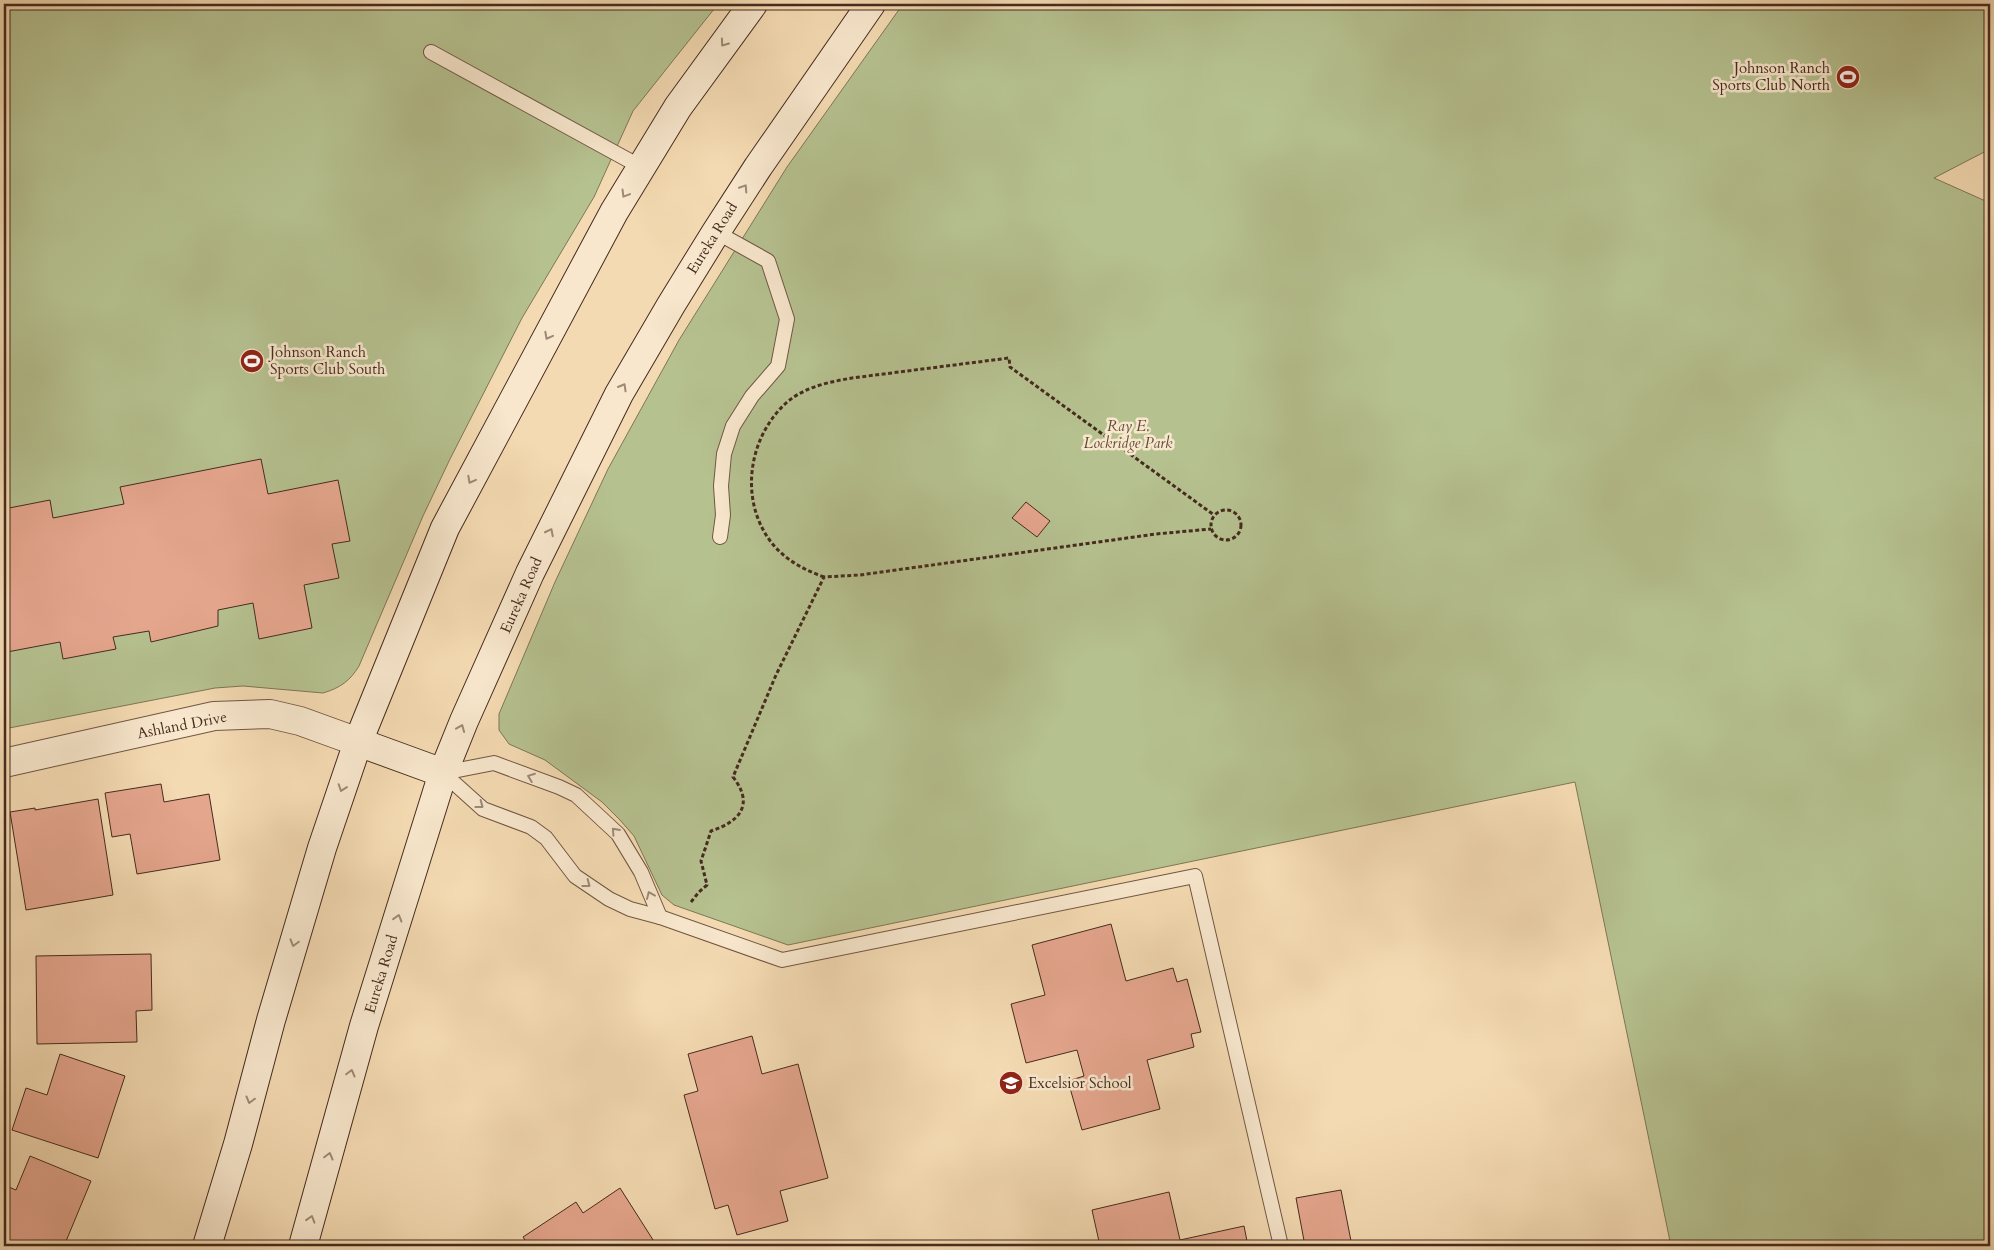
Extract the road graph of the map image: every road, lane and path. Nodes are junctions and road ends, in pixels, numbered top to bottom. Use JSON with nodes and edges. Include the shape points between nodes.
{"nodes":[{"id":1,"x":752,"y":4,"type":"edge"},
{"id":2,"x":871,"y":4,"type":"edge"},
{"id":3,"x":431,"y":52,"type":"dead end"},
{"id":4,"x":641,"y":167,"type":"junction"},
{"id":5,"x":716,"y":232,"type":"junction"},
{"id":6,"x":1214,"y":515,"type":"junction"},
{"id":7,"x":1211,"y":529,"type":"junction"},
{"id":8,"x":720,"y":537,"type":"dead end"},
{"id":9,"x":824,"y":577,"type":"junction"},
{"id":10,"x":358,"y":742,"type":"junction"},
{"id":11,"x":4,"y":763,"type":"edge"},
{"id":12,"x":443,"y":773,"type":"junction"},
{"id":13,"x":690,"y":904,"type":"dead end"},
{"id":14,"x":660,"y":917,"type":"junction"},
{"id":15,"x":206,"y":1246,"type":"edge"},
{"id":16,"x":303,"y":1246,"type":"edge"},
{"id":17,"x":1281,"y":1246,"type":"edge"}],
"edges":[{"from":1,"to":4,"type":"main road","one_way":true,"via":[[678,107]]},
{"from":5,"to":2,"type":"main road","name":"Eureka Road","one_way":true},
{"from":3,"to":4,"type":"lane"},
{"from":4,"to":10,"type":"main road","one_way":true,"via":[[445,528]]},
{"from":5,"to":8,"type":"lane","via":[[768,261],[786,319],[778,366],[752,396],[733,426],[724,454]]},
{"from":12,"to":5,"type":"main road","name":"Eureka Road","one_way":true,"via":[[530,573],[620,394]]},
{"from":6,"to":7,"type":"path"},
{"from":6,"to":7,"type":"path","via":[[1224,510],[1234,513],[1240,521],[1240,530],[1234,538],[1225,540],[1216,537]]},
{"from":6,"to":9,"type":"path","via":[[1010,366],[1009,358],[852,378],[808,390],[786,402],[768,422],[756,448],[751,474],[759,521],[771,542],[787,558]]},
{"from":7,"to":9,"type":"path","via":[[853,576]]},
{"from":9,"to":13,"type":"path","via":[[776,675],[733,778],[743,794],[740,814],[711,831],[700,861],[707,885]]},
{"from":10,"to":11,"type":"main road","name":"Ashland Drive","via":[[300,720],[270,714],[214,716]]},
{"from":10,"to":12,"type":"main road","name":"Ashland Drive"},
{"from":10,"to":15,"type":"main road","one_way":true,"via":[[322,848]]},
{"from":12,"to":14,"type":"lane","one_way":true,"via":[[483,809],[531,827],[546,838],[575,876],[594,890],[630,909]]},
{"from":14,"to":12,"type":"lane","one_way":true,"via":[[641,872],[618,834],[576,795],[494,763]]},
{"from":16,"to":12,"type":"main road","name":"Eureka Road","one_way":true,"via":[[364,1026]]},
{"from":14,"to":17,"type":"lane","via":[[782,960],[1195,876]]}]}
